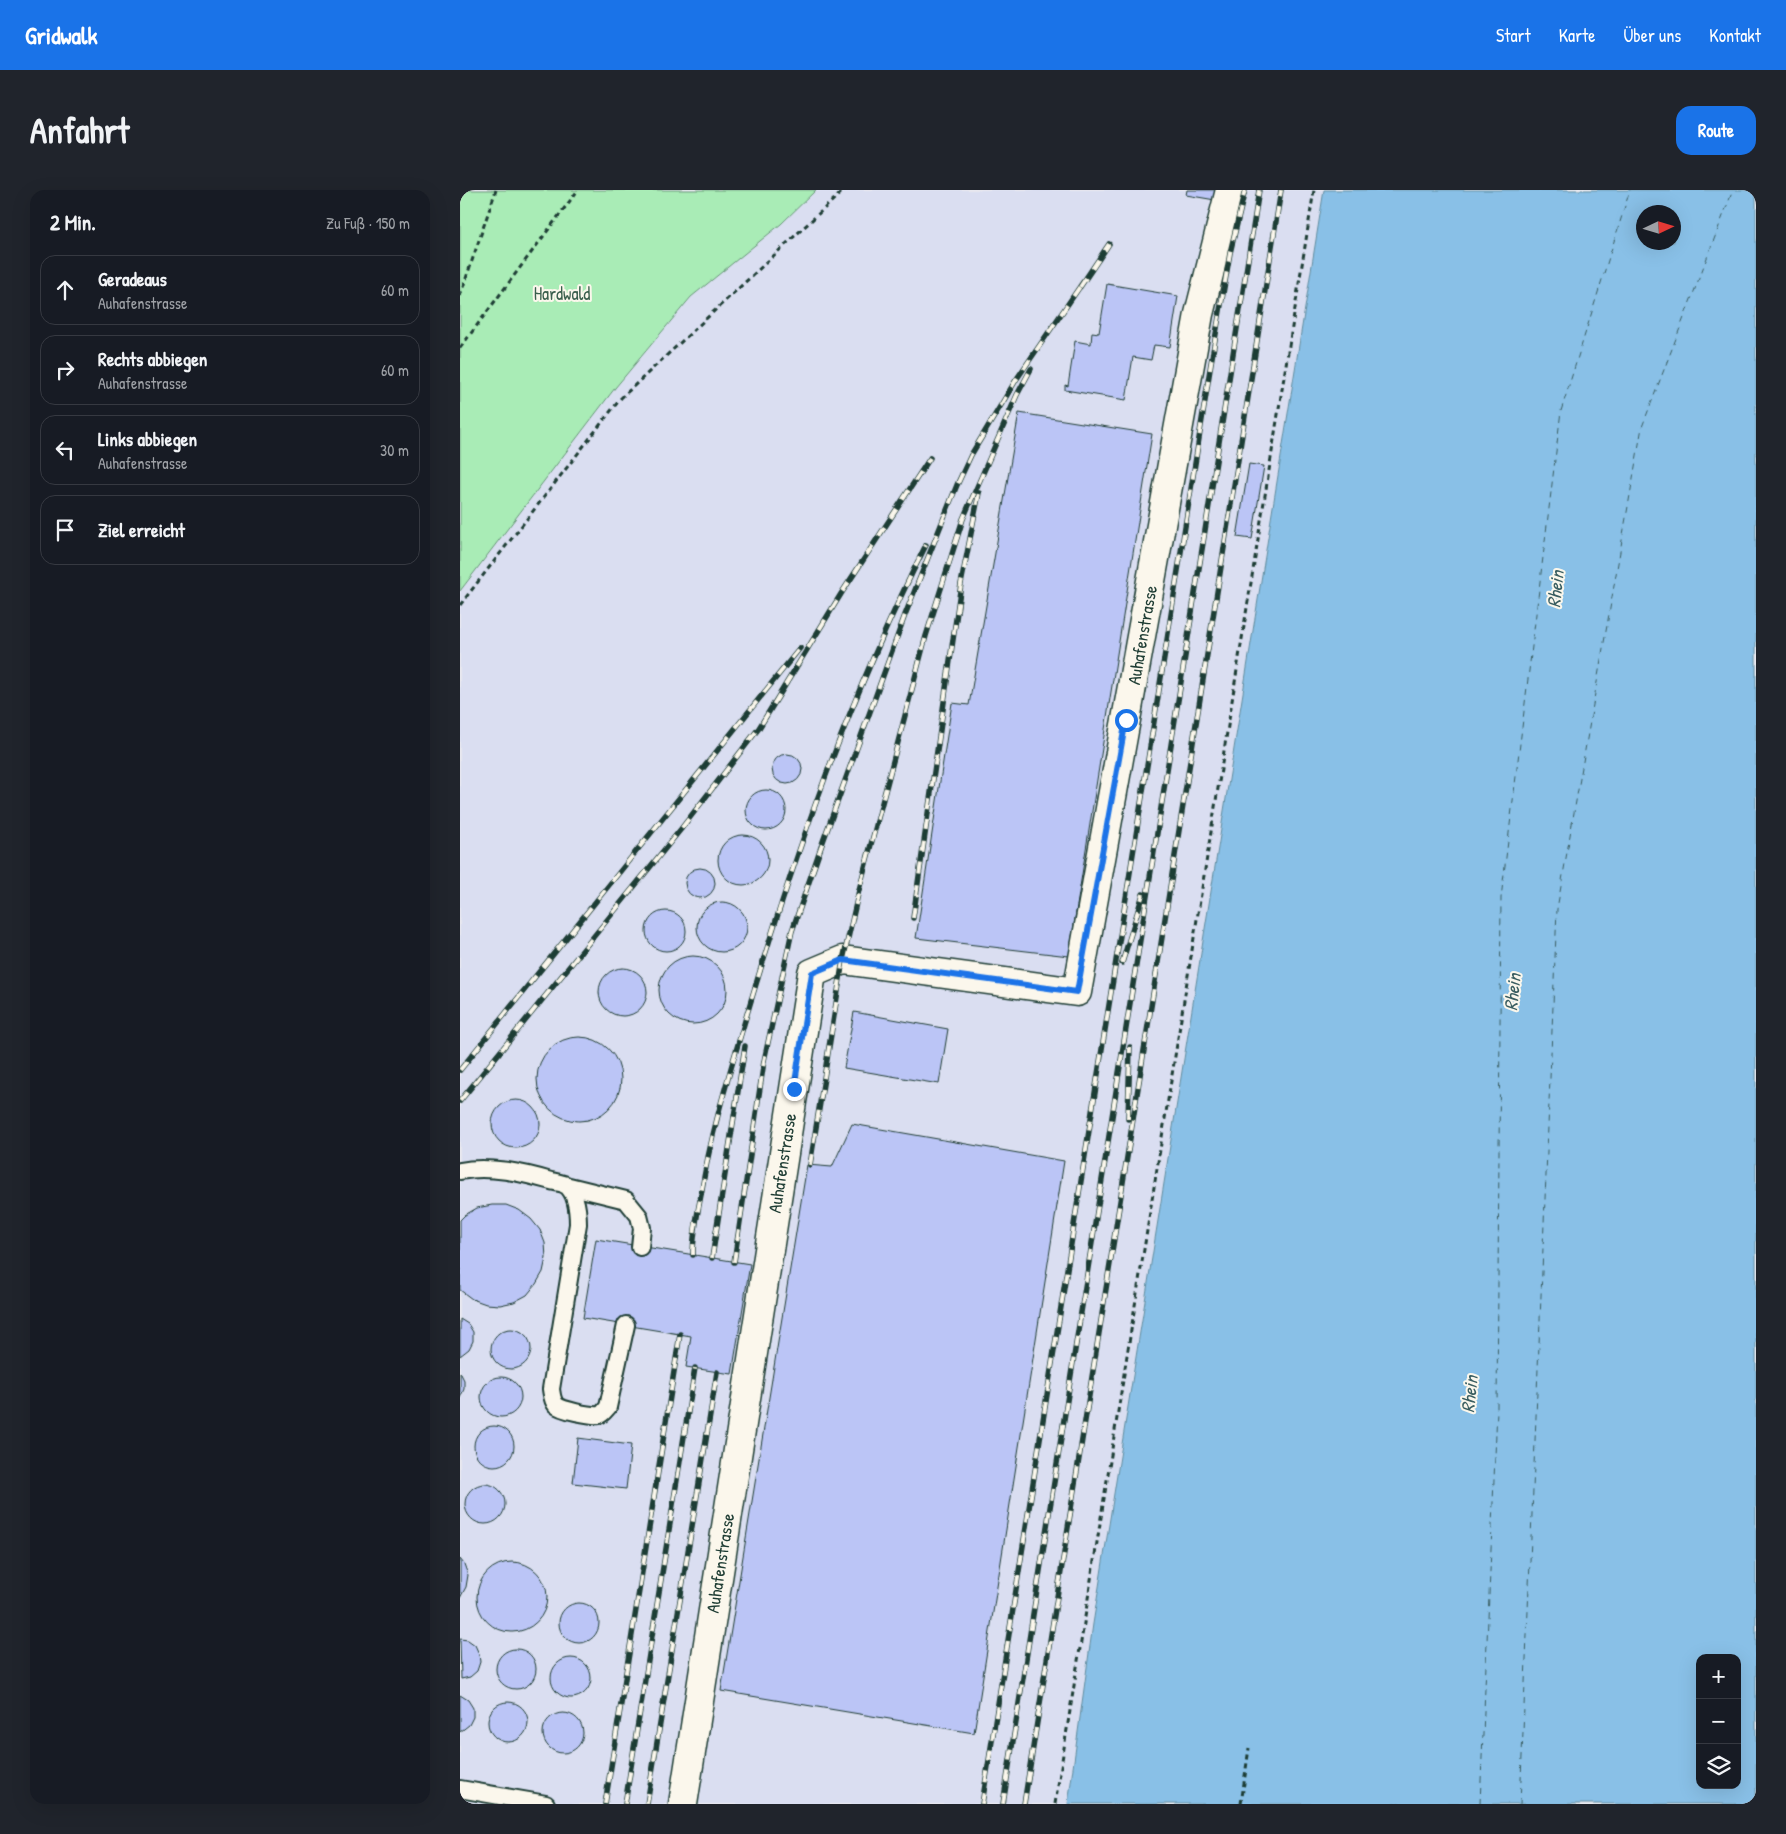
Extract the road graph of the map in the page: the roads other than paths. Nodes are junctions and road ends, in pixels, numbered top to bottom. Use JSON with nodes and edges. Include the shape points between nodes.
{"nodes":[{"id":1,"x":1230,"y":190,"type":"edge"},
{"id":2,"x":460,"y":1171,"type":"edge"},
{"id":3,"x":565,"y":1185,"type":"junction"},
{"id":4,"x":640,"y":1247,"type":"dead end"},
{"id":5,"x":626,"y":1325,"type":"dead end"},
{"id":6,"x":460,"y":1789,"type":"edge"},
{"id":7,"x":546,"y":1804,"type":"edge"},
{"id":8,"x":683,"y":1804,"type":"edge"}],
"edges":[{"from":1,"to":8,"type":"street","name":"Auhafenstrasse","via":[[1199,314],[1077,992],[843,960],[812,973]]},
{"from":2,"to":3,"type":"lane","via":[[473,1168],[528,1174]]},
{"from":3,"to":4,"type":"lane","via":[[626,1200],[639,1216],[642,1228]]},
{"from":3,"to":5,"type":"lane","via":[[574,1196],[578,1224],[551,1390],[557,1406],[563,1410],[603,1413],[611,1399]]},
{"from":6,"to":7,"type":"lane"}]}
